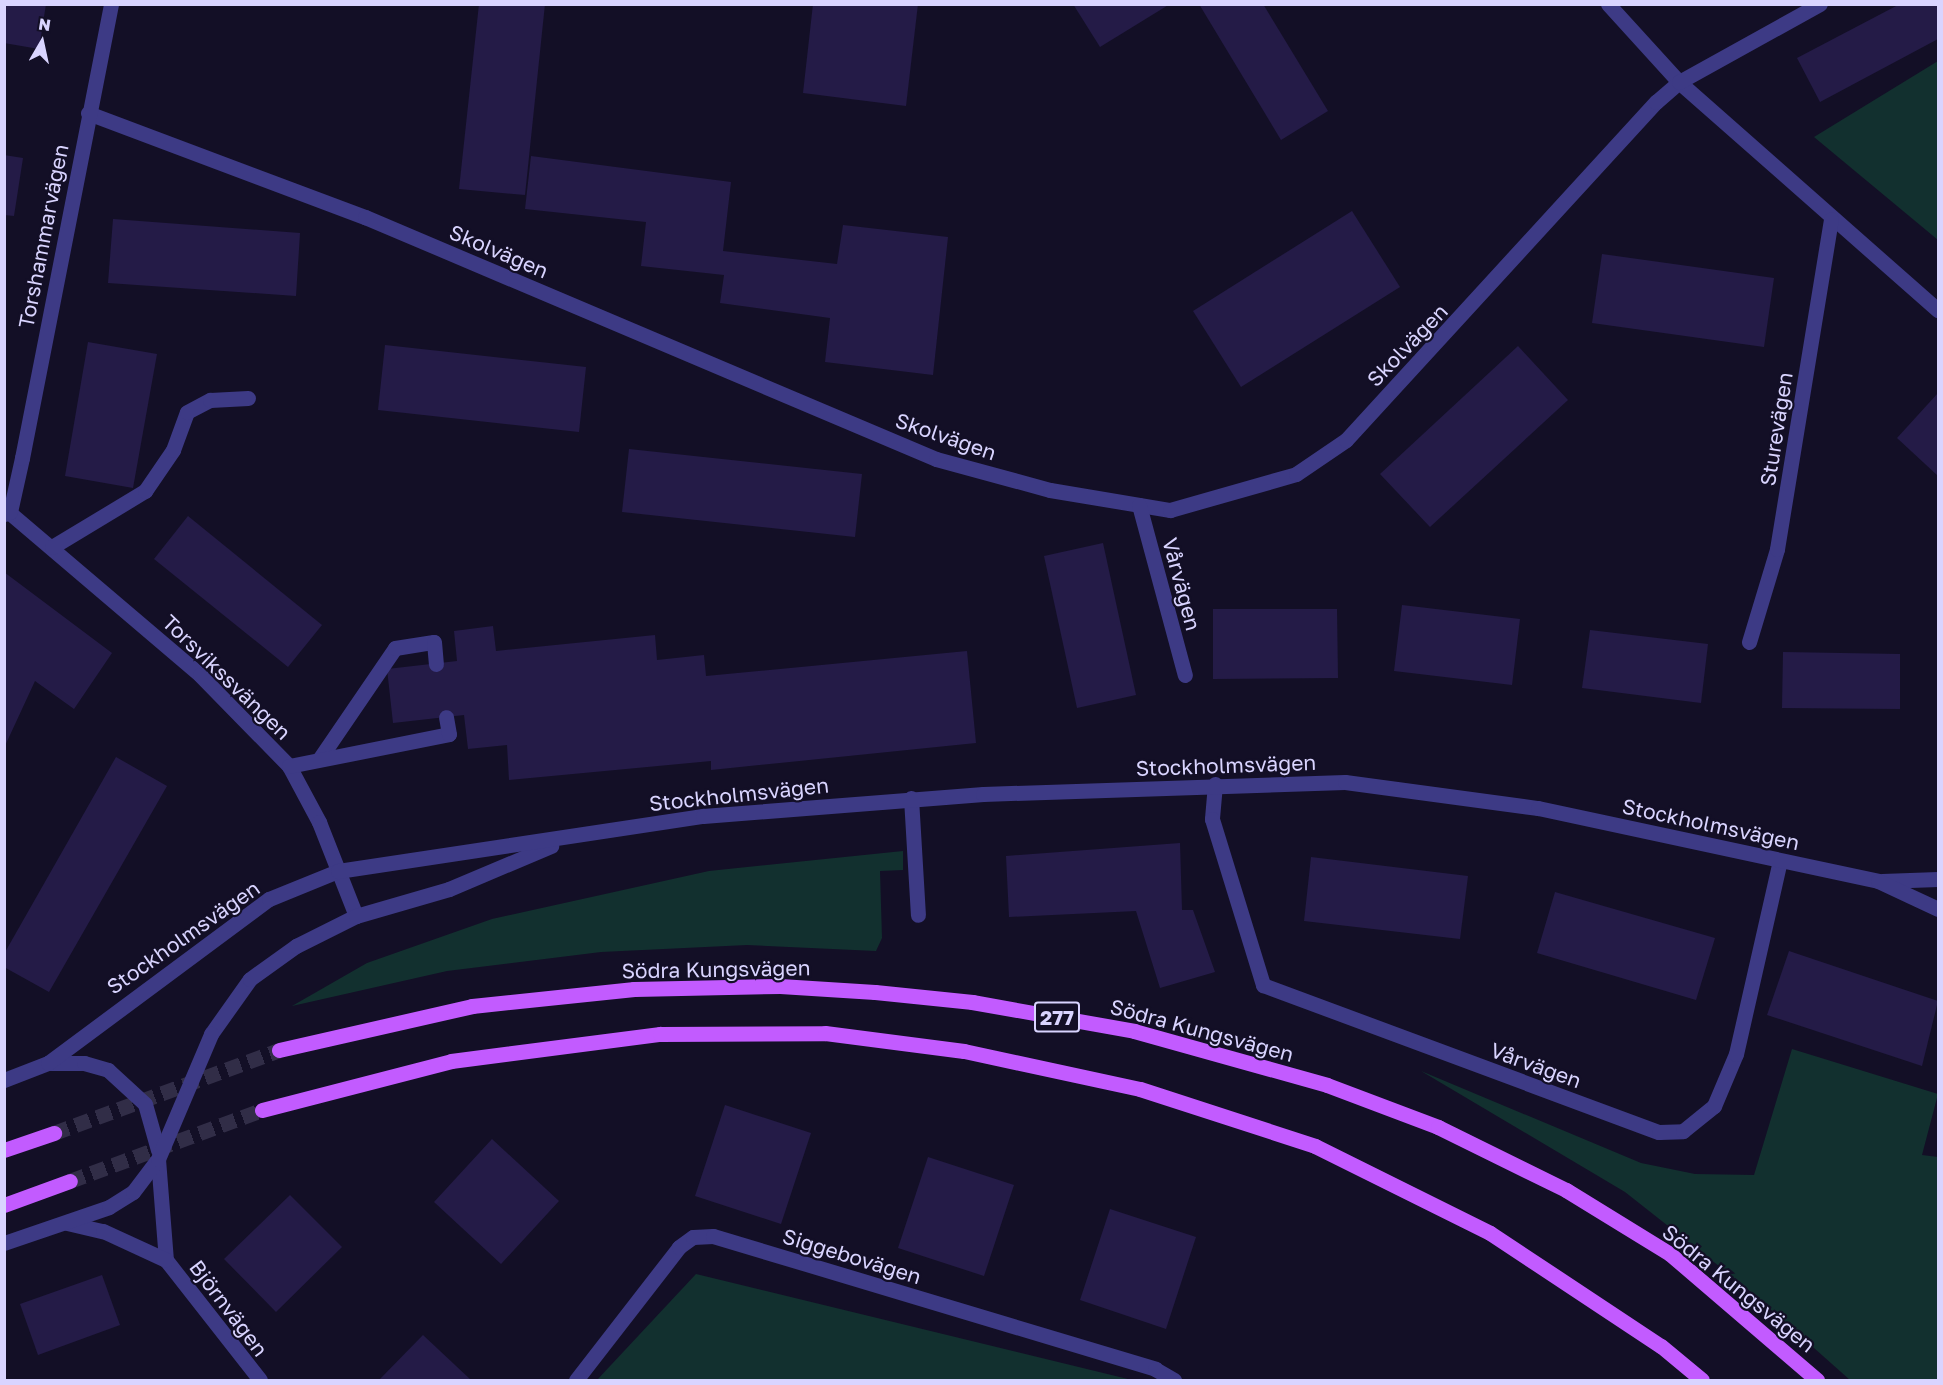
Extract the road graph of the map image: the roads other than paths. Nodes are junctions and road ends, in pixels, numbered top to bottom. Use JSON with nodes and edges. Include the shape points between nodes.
{"nodes":[{"id":1,"x":111,"y":4,"type":"edge"},
{"id":2,"x":1608,"y":4,"type":"edge"},
{"id":3,"x":1820,"y":4,"type":"edge"},
{"id":4,"x":1678,"y":82,"type":"junction"},
{"id":5,"x":88,"y":113,"type":"junction"},
{"id":6,"x":1831,"y":219,"type":"junction"},
{"id":7,"x":1938,"y":310,"type":"edge"},
{"id":8,"x":248,"y":398,"type":"dead end"},
{"id":9,"x":1139,"y":505,"type":"junction"},
{"id":10,"x":6,"y":511,"type":"edge"},
{"id":11,"x":52,"y":547,"type":"junction"},
{"id":12,"x":1749,"y":642,"type":"dead end"},
{"id":13,"x":436,"y":664,"type":"dead end"},
{"id":14,"x":1185,"y":675,"type":"dead end"},
{"id":15,"x":446,"y":717,"type":"dead end"},
{"id":16,"x":320,"y":758,"type":"junction"},
{"id":17,"x":289,"y":766,"type":"junction"},
{"id":18,"x":1215,"y":784,"type":"junction"},
{"id":19,"x":911,"y":798,"type":"junction"},
{"id":20,"x":568,"y":838,"type":"junction"},
{"id":21,"x":1780,"y":861,"type":"junction"},
{"id":22,"x":338,"y":871,"type":"junction"},
{"id":23,"x":1938,"y":879,"type":"edge"},
{"id":24,"x":1878,"y":881,"type":"junction"},
{"id":25,"x":1938,"y":909,"type":"edge"},
{"id":26,"x":918,"y":915,"type":"dead end"},
{"id":27,"x":356,"y":916,"type":"junction"},
{"id":28,"x":279,"y":1050,"type":"tunnel mouth"},
{"id":29,"x":48,"y":1063,"type":"junction"},
{"id":30,"x":4,"y":1080,"type":"edge"},
{"id":31,"x":262,"y":1110,"type":"tunnel mouth"},
{"id":32,"x":54,"y":1133,"type":"tunnel mouth"},
{"id":33,"x":4,"y":1150,"type":"edge"},
{"id":34,"x":154,"y":1169,"type":"junction"},
{"id":35,"x":70,"y":1180,"type":"tunnel mouth"},
{"id":36,"x":4,"y":1205,"type":"edge"},
{"id":37,"x":67,"y":1222,"type":"junction"},
{"id":38,"x":4,"y":1243,"type":"edge"},
{"id":39,"x":166,"y":1260,"type":"junction"},
{"id":40,"x":260,"y":1380,"type":"edge"},
{"id":41,"x":576,"y":1380,"type":"edge"},
{"id":42,"x":1174,"y":1380,"type":"edge"},
{"id":43,"x":1702,"y":1380,"type":"edge"},
{"id":44,"x":1817,"y":1380,"type":"edge"}],
"edges":[{"from":1,"to":5,"type":"street","name":"Torshammarvägen"},
{"from":2,"to":4,"type":"street"},
{"from":3,"to":4,"type":"street","name":"Skolvägen"},
{"from":4,"to":6,"type":"street"},
{"from":4,"to":9,"type":"street","name":"Skolvägen","via":[[1346,440],[1296,474],[1170,510]]},
{"from":5,"to":9,"type":"street","name":"Skolvägen","via":[[365,217],[936,459],[1050,490]]},
{"from":5,"to":10,"type":"street","name":"Torshammarvägen"},
{"from":6,"to":7,"type":"street"},
{"from":6,"to":12,"type":"street","name":"Sturevägen","via":[[1777,549]]},
{"from":8,"to":11,"type":"street","via":[[210,400],[187,412],[173,450],[146,491]]},
{"from":9,"to":14,"type":"street","name":"Vårvägen"},
{"from":10,"to":11,"type":"street","name":"Torsvikssvängen"},
{"from":11,"to":17,"type":"street","name":"Torsvikssvängen","via":[[200,675]]},
{"from":13,"to":16,"type":"street","via":[[434,642],[394,648]]},
{"from":15,"to":16,"type":"street","via":[[449,734]]},
{"from":16,"to":17,"type":"street"},
{"from":17,"to":22,"type":"street","name":"Torsvikssvängen"},
{"from":18,"to":19,"type":"street","name":"Stockholmsvägen"},
{"from":18,"to":21,"type":"street","name":"Stockholmsvägen","via":[[1345,782],[1515,805]]},
{"from":18,"to":21,"type":"street","name":"Vårvägen","via":[[1212,819],[1263,985],[1659,1132],[1683,1131],[1714,1106],[1736,1054]]},
{"from":19,"to":20,"type":"street","name":"Stockholmsvägen","via":[[703,816]]},
{"from":19,"to":26,"type":"street"},
{"from":20,"to":22,"type":"street","name":"Stockholmsvägen"},
{"from":20,"to":27,"type":"street","name":"Stockholmsvägen","via":[[449,889]]},
{"from":21,"to":24,"type":"street","name":"Stockholmsvägen"},
{"from":22,"to":27,"type":"street","name":"Torsvikssvängen"},
{"from":22,"to":29,"type":"street","name":"Stockholmsvägen","via":[[269,899]]},
{"from":23,"to":24,"type":"street","name":"Stockholmsvägen"},
{"from":24,"to":25,"type":"street","name":"Stockholmsvägen"},
{"from":27,"to":34,"type":"street","name":"Stockholmsvägen","bridge":true,"via":[[271,960],[244,986],[212,1034]]},
{"from":28,"to":44,"type":"main road","name":"Södra Kungsvägen","number":"277","via":[[472,1006],[645,989],[780,986],[972,1002],[1134,1031],[1327,1085],[1438,1127],[1566,1190],[1670,1254]]},
{"from":29,"to":30,"type":"street","name":"Stockholmsvägen"},
{"from":29,"to":34,"type":"street","name":"Stockholmsvägen","bridge":true,"via":[[84,1063],[108,1070],[145,1104],[159,1140]]},
{"from":31,"to":43,"type":"main road","number":"277","via":[[451,1060],[660,1034],[825,1033],[964,1051],[1140,1089],[1315,1146],[1490,1233],[1661,1346]]},
{"from":32,"to":33,"type":"main road"},
{"from":34,"to":37,"type":"street","name":"Stockholmsvägen","via":[[109,1207]]},
{"from":34,"to":39,"type":"street","name":"Björnvägen"},
{"from":35,"to":36,"type":"main road"},
{"from":37,"to":38,"type":"street","name":"Stockholmsvägen"},
{"from":37,"to":39,"type":"street","name":"Björnvägen","via":[[103,1231]]},
{"from":39,"to":40,"type":"street","name":"Björnvägen"},
{"from":41,"to":42,"type":"street","name":"Siggebovägen","via":[[680,1247],[693,1237],[713,1236],[1155,1370]]}]}
